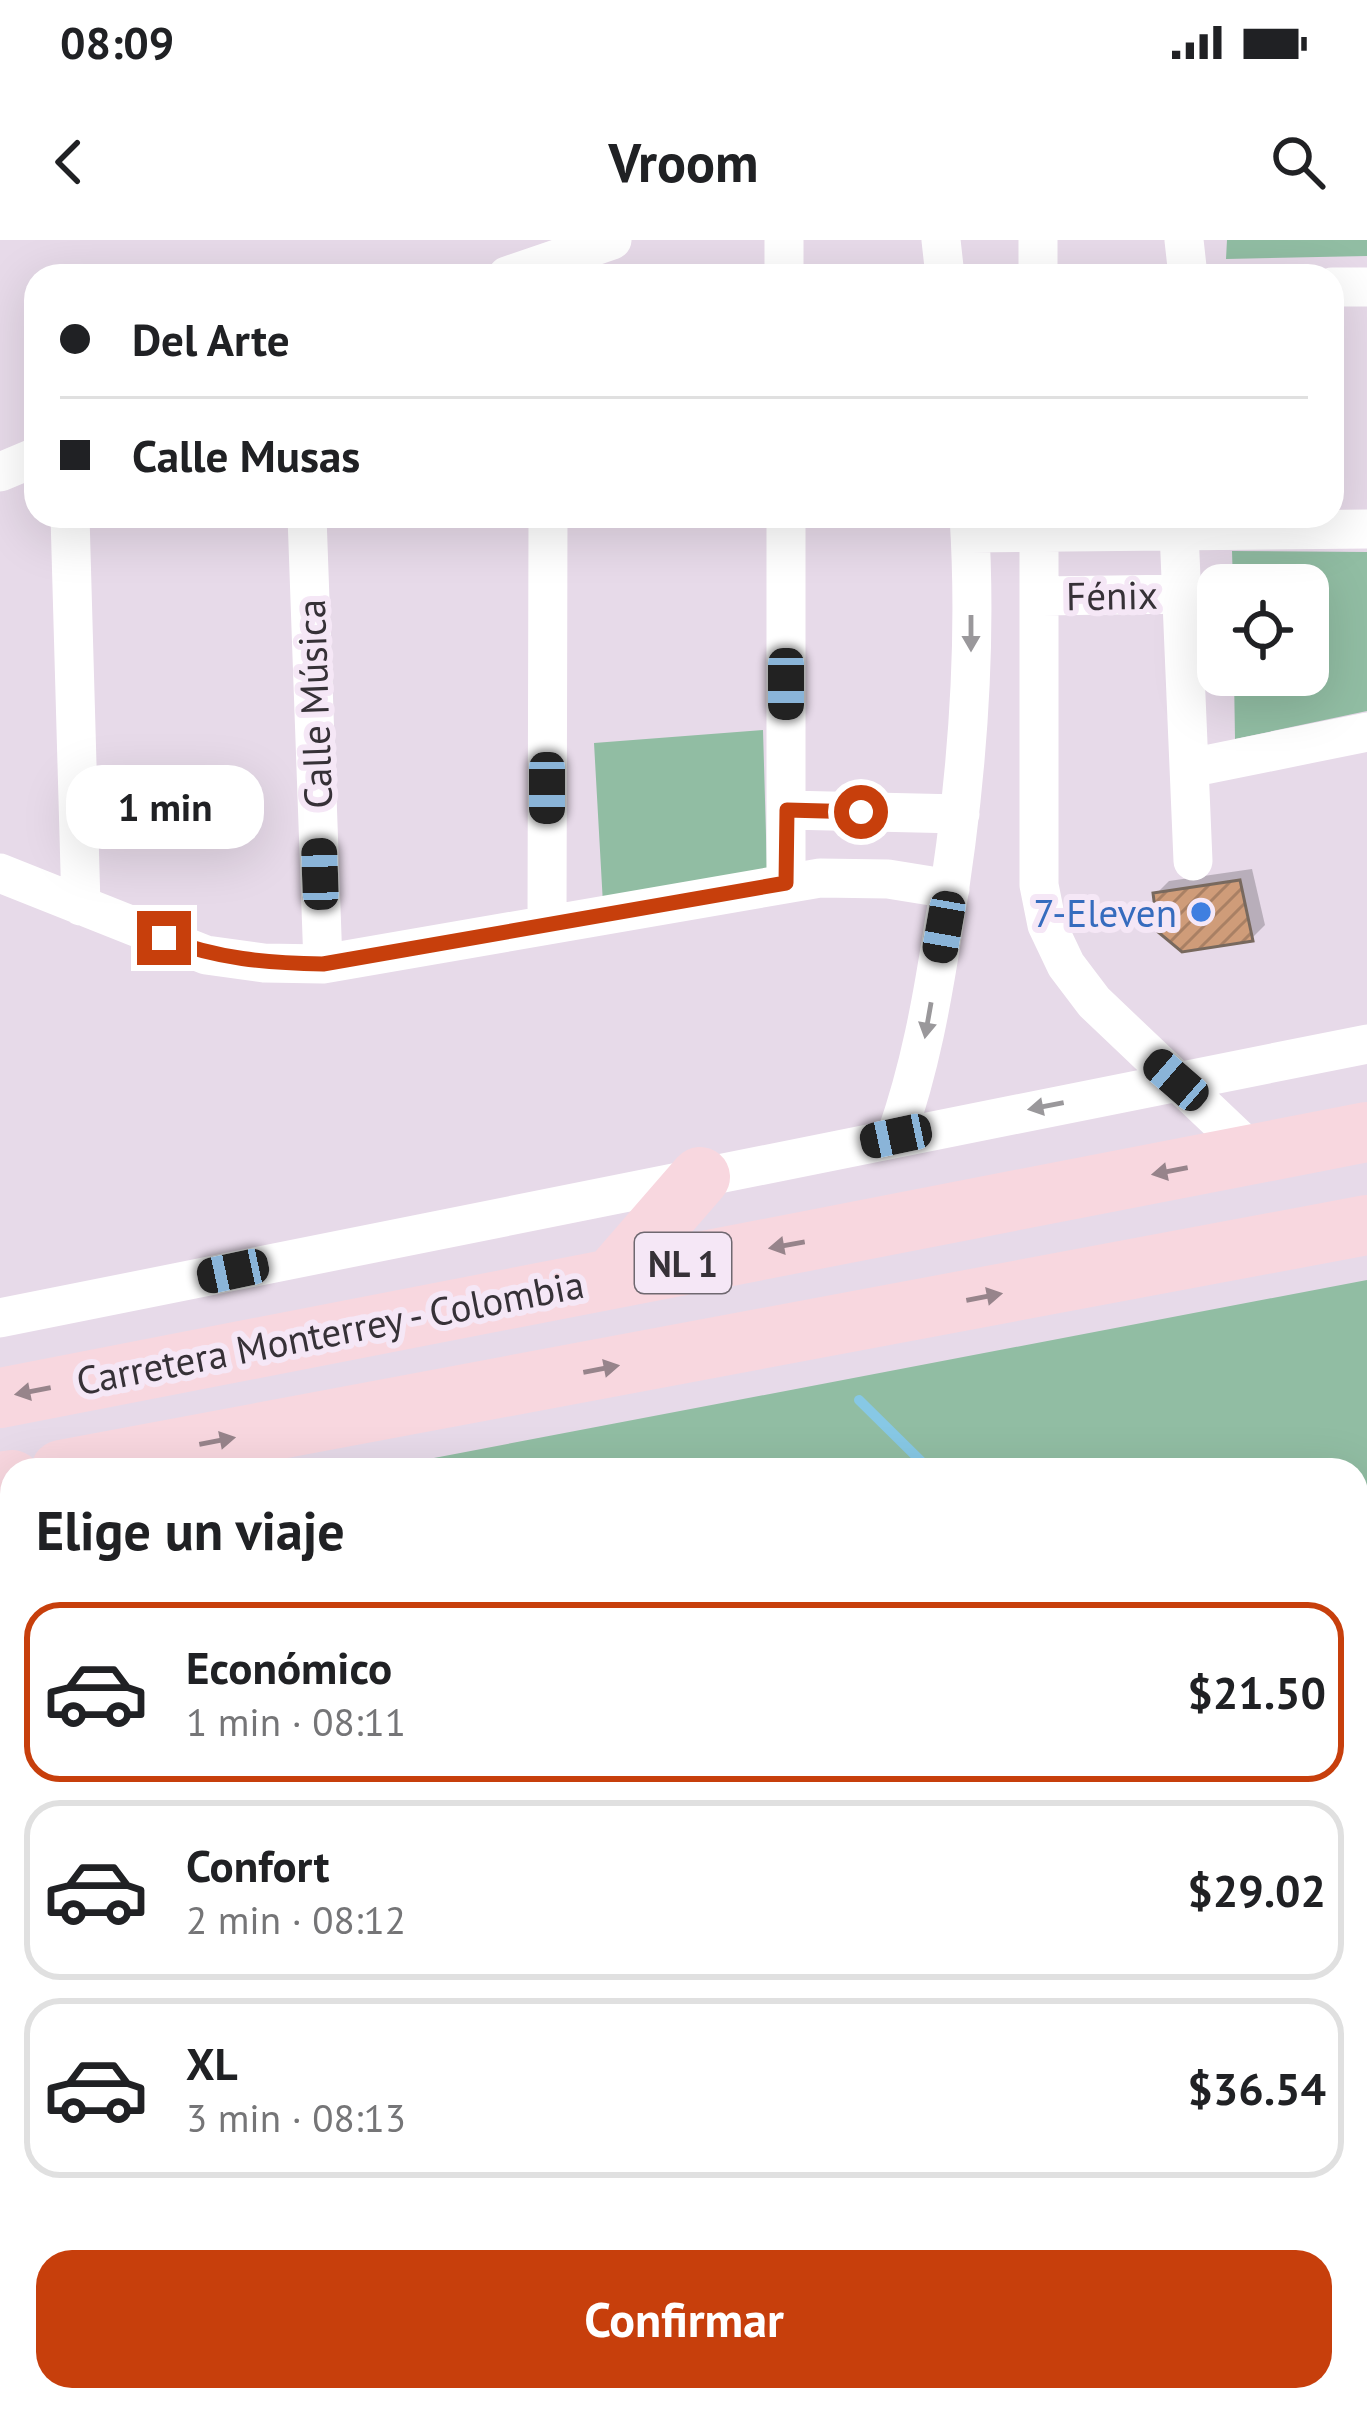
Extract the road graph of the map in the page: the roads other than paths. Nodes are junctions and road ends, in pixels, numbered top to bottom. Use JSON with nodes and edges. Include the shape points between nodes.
{"nodes":[{"id":1,"x":612,"y":240,"type":"edge"},
{"id":2,"x":559,"y":264,"type":"edge"},
{"id":3,"x":70,"y":528,"type":"edge"},
{"id":4,"x":307,"y":528,"type":"edge"},
{"id":5,"x":548,"y":528,"type":"edge"},
{"id":6,"x":785,"y":528,"type":"edge"},
{"id":7,"x":969,"y":528,"type":"edge"},
{"id":8,"x":1039,"y":528,"type":"edge"},
{"id":9,"x":1119,"y":528,"type":"edge"},
{"id":10,"x":1367,"y":529,"type":"edge"},
{"id":11,"x":1179,"y":531,"type":"junction"},
{"id":12,"x":1182,"y":594,"type":"junction"},
{"id":13,"x":1042,"y":596,"type":"junction"},
{"id":14,"x":1367,"y":732,"type":"edge"},
{"id":15,"x":1190,"y":768,"type":"junction"},
{"id":16,"x":787,"y":810,"type":"junction"},
{"id":17,"x":960,"y":814,"type":"junction"},
{"id":18,"x":1193,"y":861,"type":"dead end"},
{"id":19,"x":0,"y":873,"type":"edge"},
{"id":20,"x":786,"y":883,"type":"junction"},
{"id":21,"x":950,"y":890,"type":"junction"},
{"id":22,"x":81,"y":906,"type":"junction"},
{"id":23,"x":547,"y":923,"type":"junction"},
{"id":24,"x":323,"y":964,"type":"junction"},
{"id":25,"x":1367,"y":1044,"type":"edge"},
{"id":26,"x":1176,"y":1080,"type":"junction"},
{"id":27,"x":1367,"y":1132,"type":"edge"},
{"id":28,"x":896,"y":1136,"type":"junction"},
{"id":29,"x":1254,"y":1154,"type":"junction"},
{"id":30,"x":700,"y":1177,"type":"junction"},
{"id":31,"x":1367,"y":1225,"type":"edge"},
{"id":32,"x":614,"y":1276,"type":"junction"},
{"id":33,"x":0,"y":1318,"type":"edge"},
{"id":34,"x":0,"y":1397,"type":"edge"},
{"id":35,"x":125,"y":1458,"type":"edge"}],
"edges":[{"from":1,"to":2,"type":"street"},
{"from":3,"to":22,"type":"street"},
{"from":4,"to":24,"type":"street","name":"Calle Música"},
{"from":5,"to":23,"type":"street"},
{"from":6,"to":16,"type":"street"},
{"from":7,"to":17,"type":"street","one_way":true,"via":[[972,648]]},
{"from":8,"to":13,"type":"street"},
{"from":9,"to":11,"type":"street"},
{"from":10,"to":11,"type":"street"},
{"from":11,"to":12,"type":"street"},
{"from":12,"to":13,"type":"street","name":"Fénix"},
{"from":12,"to":15,"type":"street"},
{"from":13,"to":26,"type":"street","via":[[1040,885],[1047,925],[1094,1002]]},
{"from":14,"to":15,"type":"street"},
{"from":15,"to":18,"type":"street"},
{"from":16,"to":17,"type":"street"},
{"from":16,"to":20,"type":"street"},
{"from":17,"to":21,"type":"street"},
{"from":19,"to":22,"type":"street"},
{"from":20,"to":21,"type":"street","via":[[854,876]]},
{"from":20,"to":23,"type":"street"},
{"from":21,"to":28,"type":"street","one_way":true,"via":[[924,1045]]},
{"from":22,"to":24,"type":"street","via":[[206,955]]},
{"from":23,"to":24,"type":"street"},
{"from":25,"to":26,"type":"street"},
{"from":26,"to":28,"type":"street","one_way":true},
{"from":26,"to":29,"type":"street"},
{"from":27,"to":29,"type":"main road","name":"Carretera Monterrey - Colombia","number":"NL 1"},
{"from":28,"to":30,"type":"street"},
{"from":29,"to":32,"type":"main road","name":"Carretera Monterrey - Colombia","number":"NL 1","one_way":true},
{"from":30,"to":32,"type":"main road"},
{"from":30,"to":33,"type":"street"},
{"from":35,"to":31,"type":"main road","number":"NL 1","one_way":true},
{"from":32,"to":34,"type":"main road","name":"Carretera Monterrey - Colombia","number":"NL 1","one_way":true}]}
